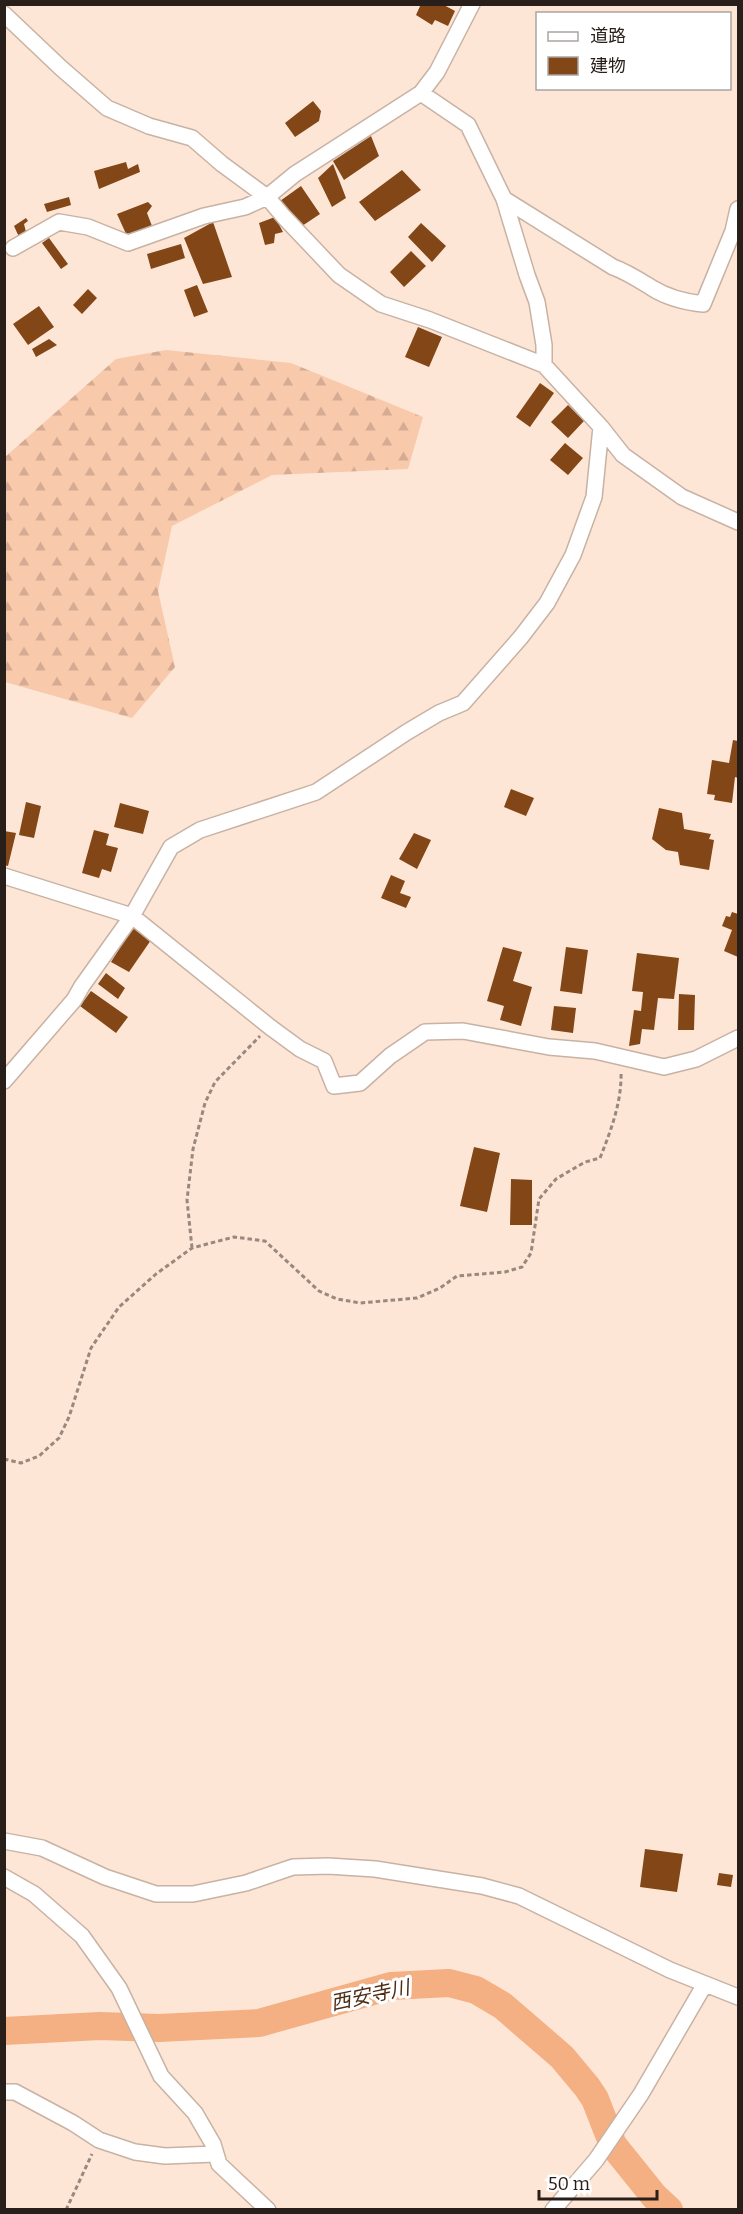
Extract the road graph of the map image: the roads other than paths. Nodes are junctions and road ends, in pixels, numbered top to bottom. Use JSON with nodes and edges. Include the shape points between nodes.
{"nodes":[{"id":1,"x":472,"y":4,"type":"edge"},
{"id":2,"x":4,"y":14,"type":"edge"},
{"id":3,"x":421,"y":93,"type":"junction"},
{"id":4,"x":267,"y":196,"type":"junction"},
{"id":5,"x":504,"y":198,"type":"junction"},
{"id":6,"x":738,"y":208,"type":"edge"},
{"id":7,"x":13,"y":248,"type":"dead end"},
{"id":8,"x":544,"y":365,"type":"junction"},
{"id":9,"x":601,"y":427,"type":"junction"},
{"id":10,"x":738,"y":522,"type":"edge"},
{"id":11,"x":4,"y":876,"type":"edge"},
{"id":12,"x":132,"y":916,"type":"junction"},
{"id":13,"x":738,"y":1038,"type":"edge"},
{"id":14,"x":4,"y":1081,"type":"edge"},
{"id":15,"x":4,"y":1841,"type":"edge"},
{"id":16,"x":4,"y":1877,"type":"edge"},
{"id":17,"x":705,"y":1984,"type":"junction"},
{"id":18,"x":738,"y":1997,"type":"edge"},
{"id":19,"x":4,"y":2092,"type":"edge"},
{"id":20,"x":215,"y":2154,"type":"junction"},
{"id":21,"x":268,"y":2210,"type":"edge"},
{"id":22,"x":553,"y":2210,"type":"edge"}],
"edges":[{"from":1,"to":3,"type":"street"},
{"from":2,"to":4,"type":"street","via":[[107,108],[192,138]]},
{"from":3,"to":4,"type":"street"},
{"from":3,"to":5,"type":"street","via":[[468,125]]},
{"from":4,"to":7,"type":"street","via":[[245,207],[204,216],[128,243],[88,227],[59,222]]},
{"from":4,"to":8,"type":"street","via":[[339,275],[381,304]]},
{"from":5,"to":6,"type":"street","via":[[654,290],[682,302],[703,304],[733,231]]},
{"from":5,"to":8,"type":"street","via":[[537,302]]},
{"from":8,"to":9,"type":"street"},
{"from":9,"to":10,"type":"street","via":[[623,454],[682,497]]},
{"from":9,"to":12,"type":"street","via":[[594,497],[573,555],[547,603],[463,703],[407,732],[316,792],[200,830],[171,847]]},
{"from":11,"to":12,"type":"street"},
{"from":12,"to":13,"type":"street","via":[[270,1027],[324,1061],[334,1086],[360,1083],[425,1032],[463,1031],[595,1051],[664,1067],[696,1059]]},
{"from":12,"to":14,"type":"street","via":[[74,1000]]},
{"from":15,"to":17,"type":"street","via":[[42,1848],[105,1877],[156,1894],[193,1894],[246,1883],[293,1867],[328,1866],[375,1869],[482,1886],[535,1903]]},
{"from":16,"to":20,"type":"street","via":[[33,1894],[82,1936],[119,1988],[161,2076],[195,2114]]},
{"from":17,"to":18,"type":"street"},
{"from":17,"to":22,"type":"street","via":[[596,2160]]},
{"from":19,"to":20,"type":"street","via":[[15,2092],[99,2140],[135,2152],[165,2156]]},
{"from":20,"to":21,"type":"street","via":[[219,2164]]}]}
